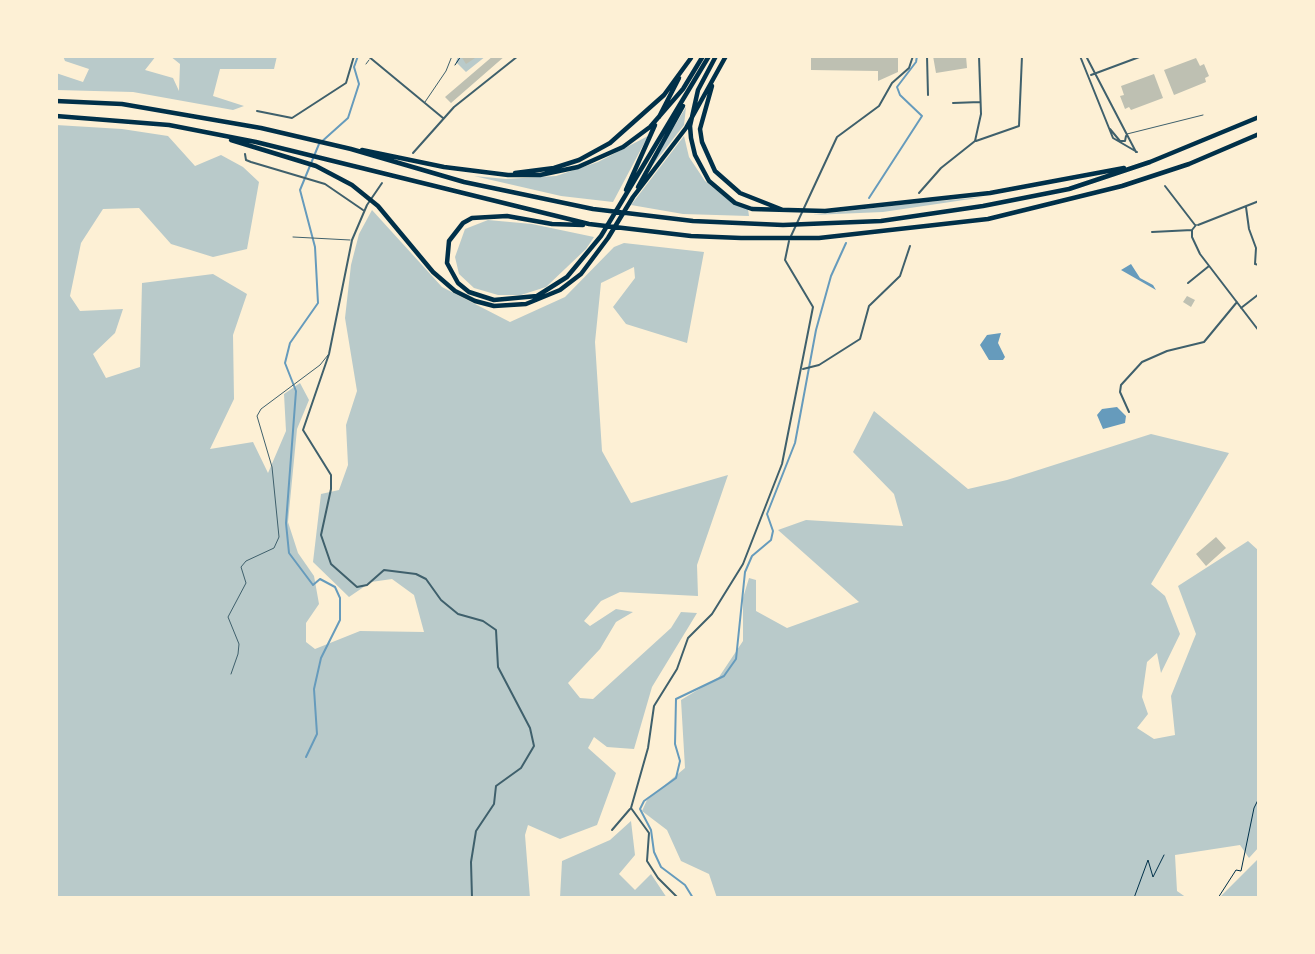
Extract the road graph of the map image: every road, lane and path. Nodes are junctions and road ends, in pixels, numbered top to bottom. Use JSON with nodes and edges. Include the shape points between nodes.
{"nodes":[{"id":1,"x":354,"y":56,"type":"edge"},
{"id":2,"x":452,"y":56,"type":"edge"},
{"id":3,"x":518,"y":56,"type":"edge"},
{"id":4,"x":703,"y":56,"type":"edge"},
{"id":5,"x":712,"y":56,"type":"edge"},
{"id":6,"x":726,"y":56,"type":"edge"},
{"id":7,"x":913,"y":56,"type":"edge"},
{"id":8,"x":927,"y":56,"type":"edge"},
{"id":9,"x":979,"y":56,"type":"edge"},
{"id":10,"x":1022,"y":56,"type":"edge"},
{"id":11,"x":1080,"y":56,"type":"edge"},
{"id":12,"x":1086,"y":56,"type":"edge"},
{"id":13,"x":1142,"y":56,"type":"edge"},
{"id":14,"x":371,"y":57,"type":"edge"},
{"id":15,"x":461,"y":57,"type":"edge"},
{"id":16,"x":692,"y":57,"type":"edge"},
{"id":17,"x":366,"y":64,"type":"dead end"},
{"id":18,"x":455,"y":65,"type":"dead end"},
{"id":19,"x":1095,"y":74,"type":"junction"},
{"id":20,"x":715,"y":75,"type":"junction"},
{"id":21,"x":1090,"y":76,"type":"junction"},
{"id":22,"x":929,"y":95,"type":"dead end"},
{"id":23,"x":56,"y":101,"type":"edge"},
{"id":24,"x":425,"y":102,"type":"junction"},
{"id":25,"x":981,"y":102,"type":"junction"},
{"id":26,"x":953,"y":103,"type":"dead end"},
{"id":27,"x":257,"y":111,"type":"dead end"},
{"id":28,"x":1203,"y":115,"type":"dead end"},
{"id":29,"x":56,"y":116,"type":"edge"},
{"id":30,"x":1259,"y":117,"type":"edge"},
{"id":31,"x":444,"y":118,"type":"junction"},
{"id":32,"x":169,"y":125,"type":"junction"},
{"id":33,"x":1110,"y":128,"type":"junction"},
{"id":34,"x":1126,"y":134,"type":"junction"},
{"id":35,"x":1259,"y":134,"type":"edge"},
{"id":36,"x":975,"y":141,"type":"junction"},
{"id":37,"x":1130,"y":142,"type":"junction"},
{"id":38,"x":1123,"y":145,"type":"junction"},
{"id":39,"x":351,"y":149,"type":"junction"},
{"id":40,"x":413,"y":153,"type":"dead end"},
{"id":41,"x":245,"y":154,"type":"dead end"},
{"id":42,"x":1142,"y":164,"type":"junction"},
{"id":43,"x":496,"y":173,"type":"junction"},
{"id":44,"x":382,"y":183,"type":"dead end"},
{"id":45,"x":1165,"y":186,"type":"dead end"},
{"id":46,"x":919,"y":193,"type":"dead end"},
{"id":47,"x":633,"y":197,"type":"junction"},
{"id":48,"x":624,"y":198,"type":"junction"},
{"id":49,"x":1259,"y":201,"type":"edge"},
{"id":50,"x":1246,"y":205,"type":"junction"},
{"id":51,"x":365,"y":211,"type":"junction"},
{"id":52,"x":794,"y":213,"type":"junction"},
{"id":53,"x":589,"y":225,"type":"junction"},
{"id":54,"x":1196,"y":225,"type":"junction"},
{"id":55,"x":1192,"y":230,"type":"junction"},
{"id":56,"x":1152,"y":232,"type":"dead end"},
{"id":57,"x":293,"y":237,"type":"dead end"},
{"id":58,"x":352,"y":240,"type":"junction"},
{"id":59,"x":910,"y":246,"type":"dead end"},
{"id":60,"x":1210,"y":265,"type":"junction"},
{"id":61,"x":1259,"y":265,"type":"edge"},
{"id":62,"x":1188,"y":283,"type":"dead end"},
{"id":63,"x":1259,"y":294,"type":"edge"},
{"id":64,"x":1237,"y":302,"type":"junction"},
{"id":65,"x":1241,"y":308,"type":"junction"},
{"id":66,"x":1259,"y":331,"type":"edge"},
{"id":67,"x":329,"y":354,"type":"junction"},
{"id":68,"x":803,"y":369,"type":"junction"},
{"id":69,"x":1129,"y":412,"type":"dead end"},
{"id":70,"x":231,"y":674,"type":"dead end"},
{"id":71,"x":1259,"y":798,"type":"edge"},
{"id":72,"x":631,"y":808,"type":"junction"},
{"id":73,"x":612,"y":831,"type":"dead end"},
{"id":74,"x":1164,"y":855,"type":"dead end"},
{"id":75,"x":472,"y":898,"type":"edge"},
{"id":76,"x":678,"y":898,"type":"edge"},
{"id":77,"x":1134,"y":898,"type":"edge"},
{"id":78,"x":1218,"y":898,"type":"edge"}],
"edges":[{"from":1,"to":27,"type":"street","via":[[346,83],[292,118]]},
{"from":2,"to":24,"type":"lane"},
{"from":3,"to":31,"type":"street","via":[[474,88]]},
{"from":4,"to":43,"type":"highway","via":[[650,128],[623,147],[591,163],[540,175]]},
{"from":5,"to":47,"type":"highway"},
{"from":5,"to":48,"type":"highway"},
{"from":5,"to":52,"type":"highway","via":[[690,126],[695,155],[709,181],[736,203]]},
{"from":6,"to":20,"type":"highway"},
{"from":7,"to":68,"type":"street","via":[[879,106],[838,137],[785,251],[785,260],[813,307]]},
{"from":8,"to":22,"type":"street"},
{"from":9,"to":25,"type":"street"},
{"from":10,"to":36,"type":"street","via":[[1019,126]]},
{"from":11,"to":21,"type":"street"},
{"from":12,"to":19,"type":"street"},
{"from":13,"to":19,"type":"street"},
{"from":14,"to":17,"type":"lane"},
{"from":14,"to":24,"type":"street"},
{"from":15,"to":18,"type":"path"},
{"from":16,"to":43,"type":"highway","via":[[664,94],[610,143],[554,168]]},
{"from":16,"to":48,"type":"highway","via":[[668,98]]},
{"from":19,"to":21,"type":"street"},
{"from":19,"to":34,"type":"street"},
{"from":20,"to":47,"type":"highway","via":[[685,128]]},
{"from":20,"to":52,"type":"highway","via":[[701,129],[715,171],[740,193]]},
{"from":21,"to":33,"type":"street"},
{"from":23,"to":39,"type":"highway","via":[[170,111]]},
{"from":24,"to":31,"type":"street"},
{"from":25,"to":26,"type":"street"},
{"from":25,"to":36,"type":"street"},
{"from":28,"to":34,"type":"lane"},
{"from":29,"to":32,"type":"highway"},
{"from":30,"to":42,"type":"highway"},
{"from":31,"to":40,"type":"street"},
{"from":32,"to":47,"type":"highway","via":[[255,146],[334,174],[378,206],[433,272],[455,291],[505,307],[545,298],[571,283],[608,238]]},
{"from":32,"to":53,"type":"highway","via":[[314,155]]},
{"from":33,"to":34,"type":"street","via":[[1120,141],[1125,141]]},
{"from":33,"to":38,"type":"street","via":[[1113,138]]},
{"from":34,"to":37,"type":"street"},
{"from":35,"to":53,"type":"highway","via":[[1161,174],[1023,211],[946,226],[782,238],[691,236]]},
{"from":36,"to":46,"type":"street"},
{"from":37,"to":38,"type":"street"},
{"from":37,"to":38,"type":"street","via":[[1137,152]]},
{"from":39,"to":42,"type":"highway","via":[[464,182],[593,209],[783,225],[881,220],[1009,201],[1069,189]]},
{"from":39,"to":43,"type":"highway"},
{"from":41,"to":51,"type":"street","via":[[251,162],[325,184]]},
{"from":42,"to":52,"type":"highway","via":[[990,193]]},
{"from":44,"to":51,"type":"street"},
{"from":45,"to":54,"type":"street"},
{"from":48,"to":53,"type":"highway","via":[[585,258],[567,277],[537,296],[506,301],[479,296],[458,283],[447,263],[449,240],[472,218],[507,216]]},
{"from":49,"to":50,"type":"street"},
{"from":50,"to":54,"type":"street"},
{"from":50,"to":61,"type":"street","via":[[1255,264]]},
{"from":51,"to":58,"type":"street"},
{"from":54,"to":55,"type":"street"},
{"from":55,"to":56,"type":"street"},
{"from":55,"to":60,"type":"street","via":[[1200,254]]},
{"from":57,"to":58,"type":"lane"},
{"from":58,"to":67,"type":"street"},
{"from":59,"to":68,"type":"street","via":[[900,276],[869,306],[860,339]]},
{"from":60,"to":62,"type":"street"},
{"from":60,"to":64,"type":"street"},
{"from":63,"to":65,"type":"street"},
{"from":64,"to":65,"type":"street"},
{"from":64,"to":69,"type":"street","via":[[1204,342],[1142,362],[1121,385]]},
{"from":65,"to":66,"type":"street"},
{"from":67,"to":70,"type":"lane","via":[[257,416],[273,475],[279,537],[274,548],[241,567],[246,583],[228,617],[239,643]]},
{"from":67,"to":75,"type":"street","via":[[303,430],[331,475],[321,535],[331,564],[357,587],[367,585],[384,570],[416,574],[458,614],[496,630],[498,667],[530,728],[534,746],[521,768],[496,786],[494,804],[476,831]]},
{"from":68,"to":72,"type":"street","via":[[782,464],[752,546],[712,614],[688,638],[677,669],[654,706]]},
{"from":71,"to":78,"type":"path","via":[[1241,871],[1236,870]]},
{"from":72,"to":73,"type":"street"},
{"from":72,"to":76,"type":"street","via":[[649,833],[648,861]]},
{"from":74,"to":77,"type":"path","via":[[1153,877],[1148,860]]}]}
